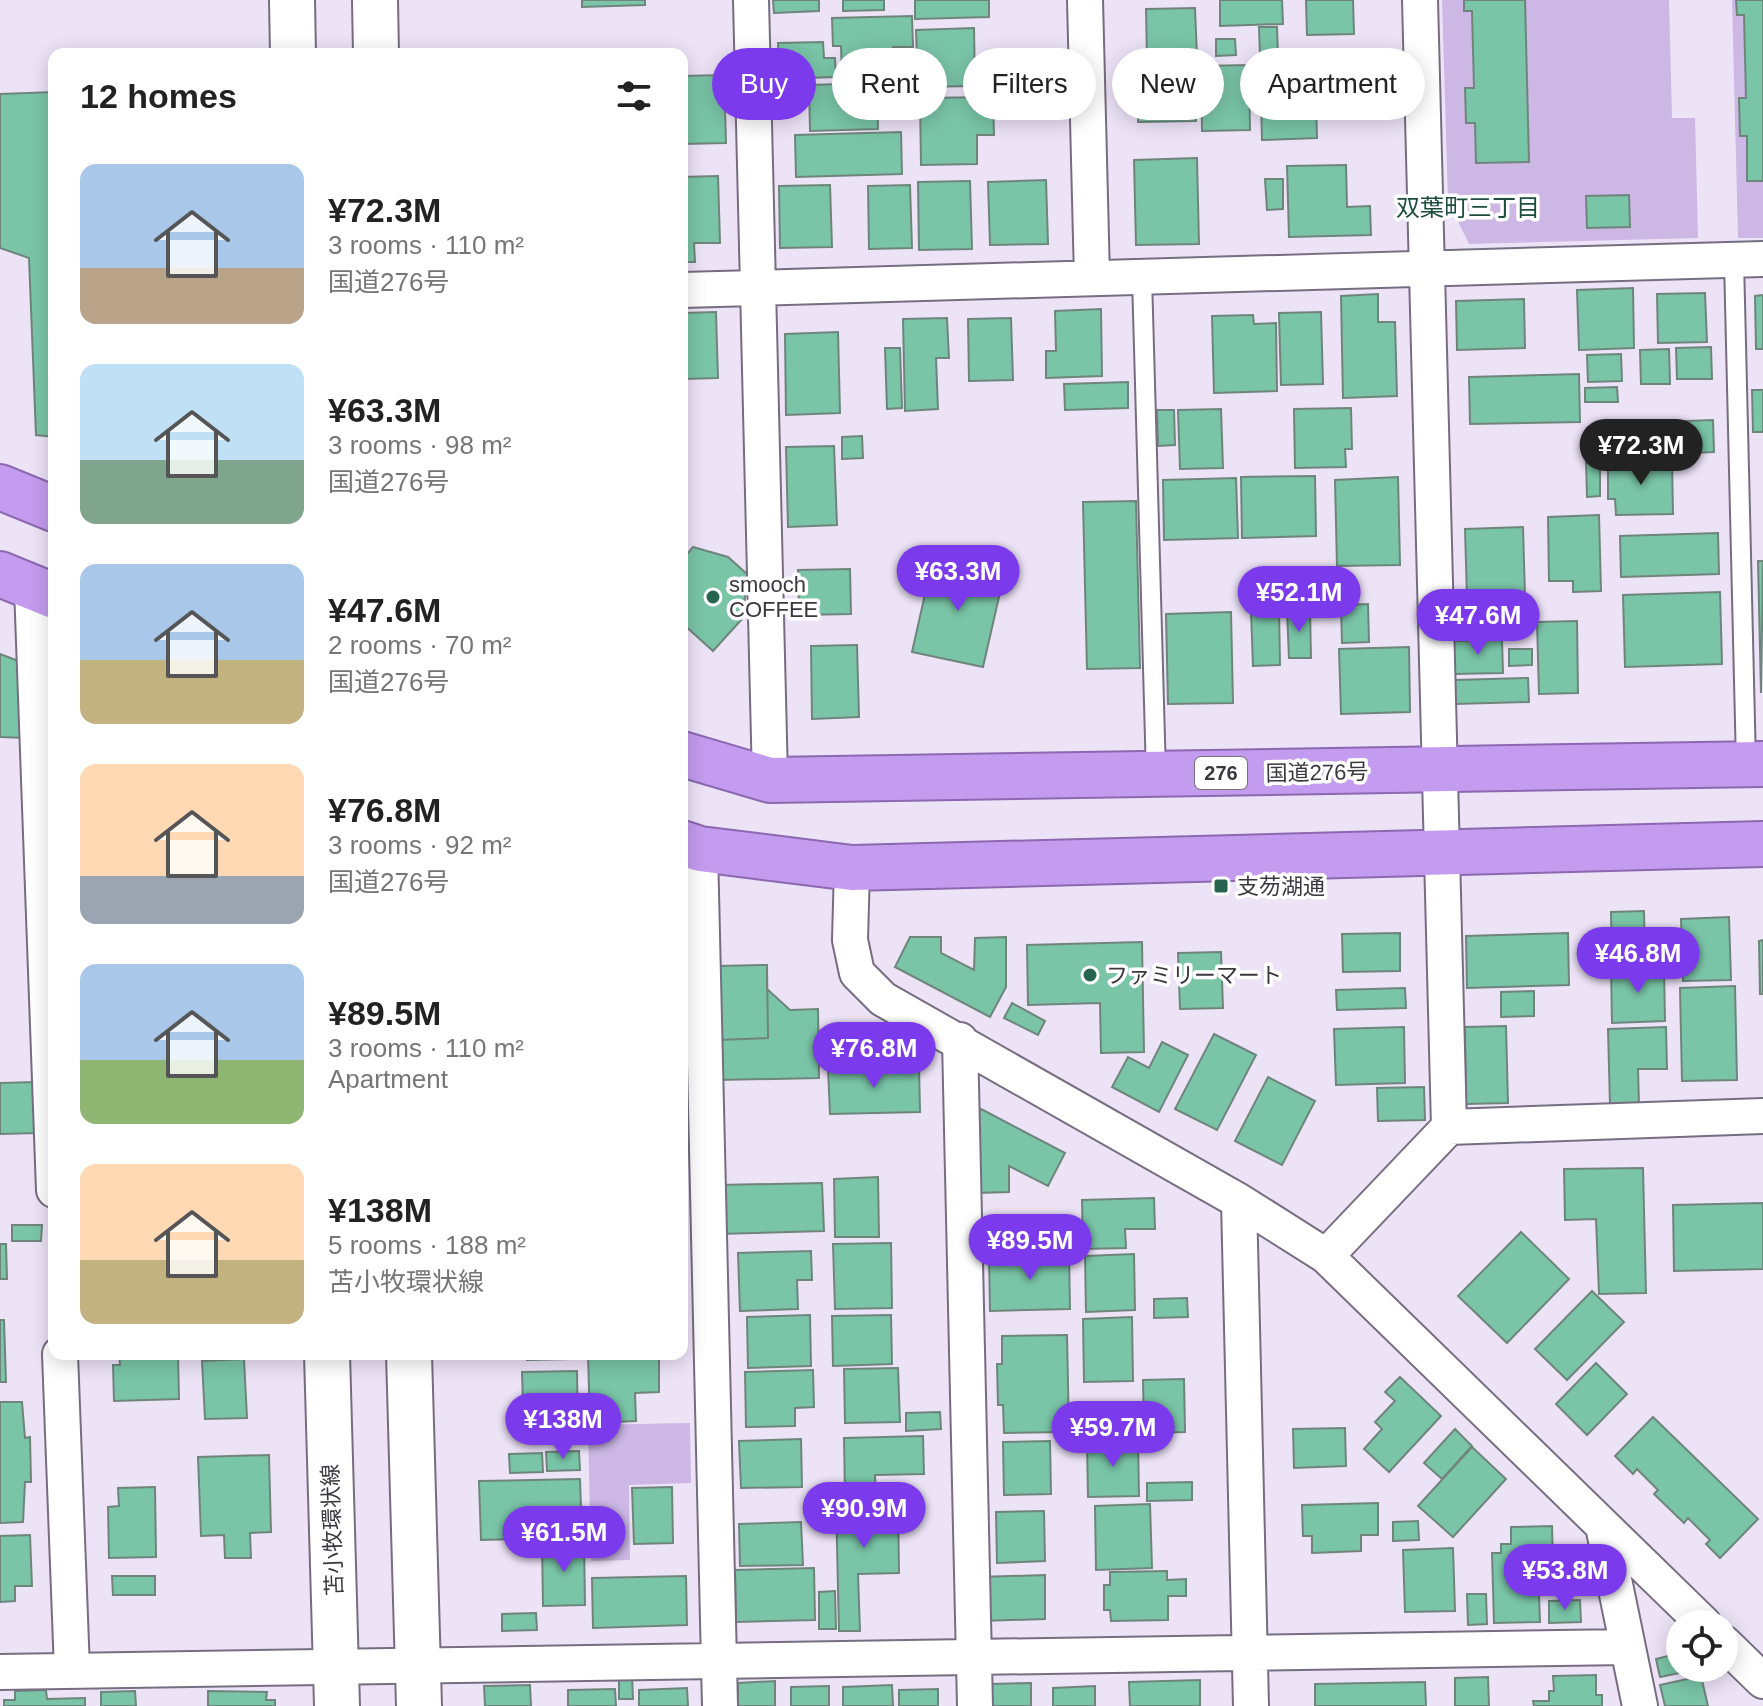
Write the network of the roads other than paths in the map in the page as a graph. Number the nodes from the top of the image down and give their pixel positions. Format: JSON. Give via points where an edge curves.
{"nodes":[{"id":1,"x":292,"y":0,"type":"edge"},
{"id":2,"x":375,"y":0,"type":"edge"},
{"id":3,"x":751,"y":0,"type":"edge"},
{"id":4,"x":1085,"y":0,"type":"edge"},
{"id":5,"x":1420,"y":0,"type":"edge"},
{"id":6,"x":293,"y":48,"type":"edge"},
{"id":7,"x":376,"y":48,"type":"edge"},
{"id":8,"x":1748,"y":260,"type":"edge"},
{"id":9,"x":1427,"y":269,"type":"junction"},
{"id":10,"x":1142,"y":277,"type":"junction"},
{"id":11,"x":1092,"y":278,"type":"junction"},
{"id":12,"x":758,"y":288,"type":"junction"},
{"id":13,"x":688,"y":290,"type":"edge"},
{"id":14,"x":0,"y":487,"type":"edge"},
{"id":15,"x":48,"y":507,"type":"edge"},
{"id":16,"x":29,"y":586,"type":"edge"},
{"id":17,"x":688,"y":756,"type":"edge"},
{"id":18,"x":1754,"y":764,"type":"edge"},
{"id":19,"x":1440,"y":770,"type":"junction"},
{"id":20,"x":1156,"y":774,"type":"junction"},
{"id":21,"x":770,"y":780,"type":"junction"},
{"id":22,"x":1763,"y":844,"type":"edge"},
{"id":23,"x":691,"y":846,"type":"edge"},
{"id":24,"x":1442,"y":852,"type":"junction"},
{"id":25,"x":852,"y":868,"type":"junction"},
{"id":26,"x":960,"y":1040,"type":"junction"},
{"id":27,"x":48,"y":1045,"type":"edge"},
{"id":28,"x":1763,"y":1116,"type":"edge"},
{"id":29,"x":1449,"y":1127,"type":"junction"},
{"id":30,"x":1239,"y":1201,"type":"junction"},
{"id":31,"x":1326,"y":1256,"type":"junction"},
{"id":32,"x":60,"y":1360,"type":"edge"},
{"id":33,"x":327,"y":1360,"type":"edge"},
{"id":34,"x":409,"y":1360,"type":"edge"},
{"id":35,"x":1603,"y":1526,"type":"junction"},
{"id":36,"x":1690,"y":1610,"type":"edge"},
{"id":37,"x":1628,"y":1647,"type":"junction"},
{"id":38,"x":1250,"y":1652,"type":"junction"},
{"id":39,"x":974,"y":1656,"type":"junction"},
{"id":40,"x":1738,"y":1657,"type":"edge"},
{"id":41,"x":719,"y":1661,"type":"junction"},
{"id":42,"x":72,"y":1670,"type":"junction"},
{"id":43,"x":0,"y":1672,"type":"edge"},
{"id":44,"x":1763,"y":1681,"type":"edge"},
{"id":45,"x":337,"y":1686,"type":"edge"},
{"id":46,"x":418,"y":1686,"type":"edge"},
{"id":47,"x":720,"y":1706,"type":"edge"},
{"id":48,"x":975,"y":1706,"type":"edge"},
{"id":49,"x":1251,"y":1706,"type":"edge"},
{"id":50,"x":1640,"y":1706,"type":"edge"}],
"edges":[{"from":1,"to":6,"type":"main road"},
{"from":2,"to":7,"type":"main road"},
{"from":3,"to":12,"type":"street"},
{"from":4,"to":11,"type":"street"},
{"from":5,"to":9,"type":"street"},
{"from":8,"to":9,"type":"street"},
{"from":8,"to":18,"type":"lane"},
{"from":9,"to":10,"type":"street"},
{"from":9,"to":19,"type":"street"},
{"from":10,"to":11,"type":"street"},
{"from":10,"to":20,"type":"lane"},
{"from":11,"to":12,"type":"street"},
{"from":12,"to":13,"type":"street"},
{"from":12,"to":21,"type":"street"},
{"from":14,"to":15,"type":"highway"},
{"from":16,"to":27,"type":"street"},
{"from":17,"to":21,"type":"highway","name":"国道276号","number":"276"},
{"from":18,"to":19,"type":"highway","name":"国道276号","number":"276"},
{"from":19,"to":20,"type":"highway","name":"国道276号","number":"276"},
{"from":19,"to":24,"type":"street"},
{"from":20,"to":21,"type":"highway","name":"国道276号","number":"276"},
{"from":22,"to":24,"type":"highway"},
{"from":23,"to":25,"type":"highway"},
{"from":23,"to":41,"type":"street"},
{"from":24,"to":25,"type":"highway"},
{"from":24,"to":29,"type":"street"},
{"from":25,"to":26,"type":"street","via":[[850,940],[857,973],[883,999]]},
{"from":26,"to":30,"type":"street"},
{"from":26,"to":39,"type":"street"},
{"from":28,"to":29,"type":"street"},
{"from":29,"to":31,"type":"street"},
{"from":30,"to":31,"type":"street"},
{"from":30,"to":38,"type":"street"},
{"from":31,"to":35,"type":"street"},
{"from":32,"to":42,"type":"street"},
{"from":33,"to":45,"type":"main road","name":"苫小牧環状線"},
{"from":34,"to":46,"type":"main road"},
{"from":35,"to":36,"type":"street"},
{"from":35,"to":37,"type":"street"},
{"from":37,"to":38,"type":"street"},
{"from":37,"to":50,"type":"street"},
{"from":38,"to":39,"type":"street"},
{"from":38,"to":49,"type":"street"},
{"from":39,"to":41,"type":"street"},
{"from":39,"to":48,"type":"street"},
{"from":40,"to":44,"type":"street"},
{"from":41,"to":46,"type":"street"},
{"from":41,"to":47,"type":"street"},
{"from":42,"to":43,"type":"street"},
{"from":42,"to":45,"type":"street"},
{"from":45,"to":46,"type":"street"}]}
